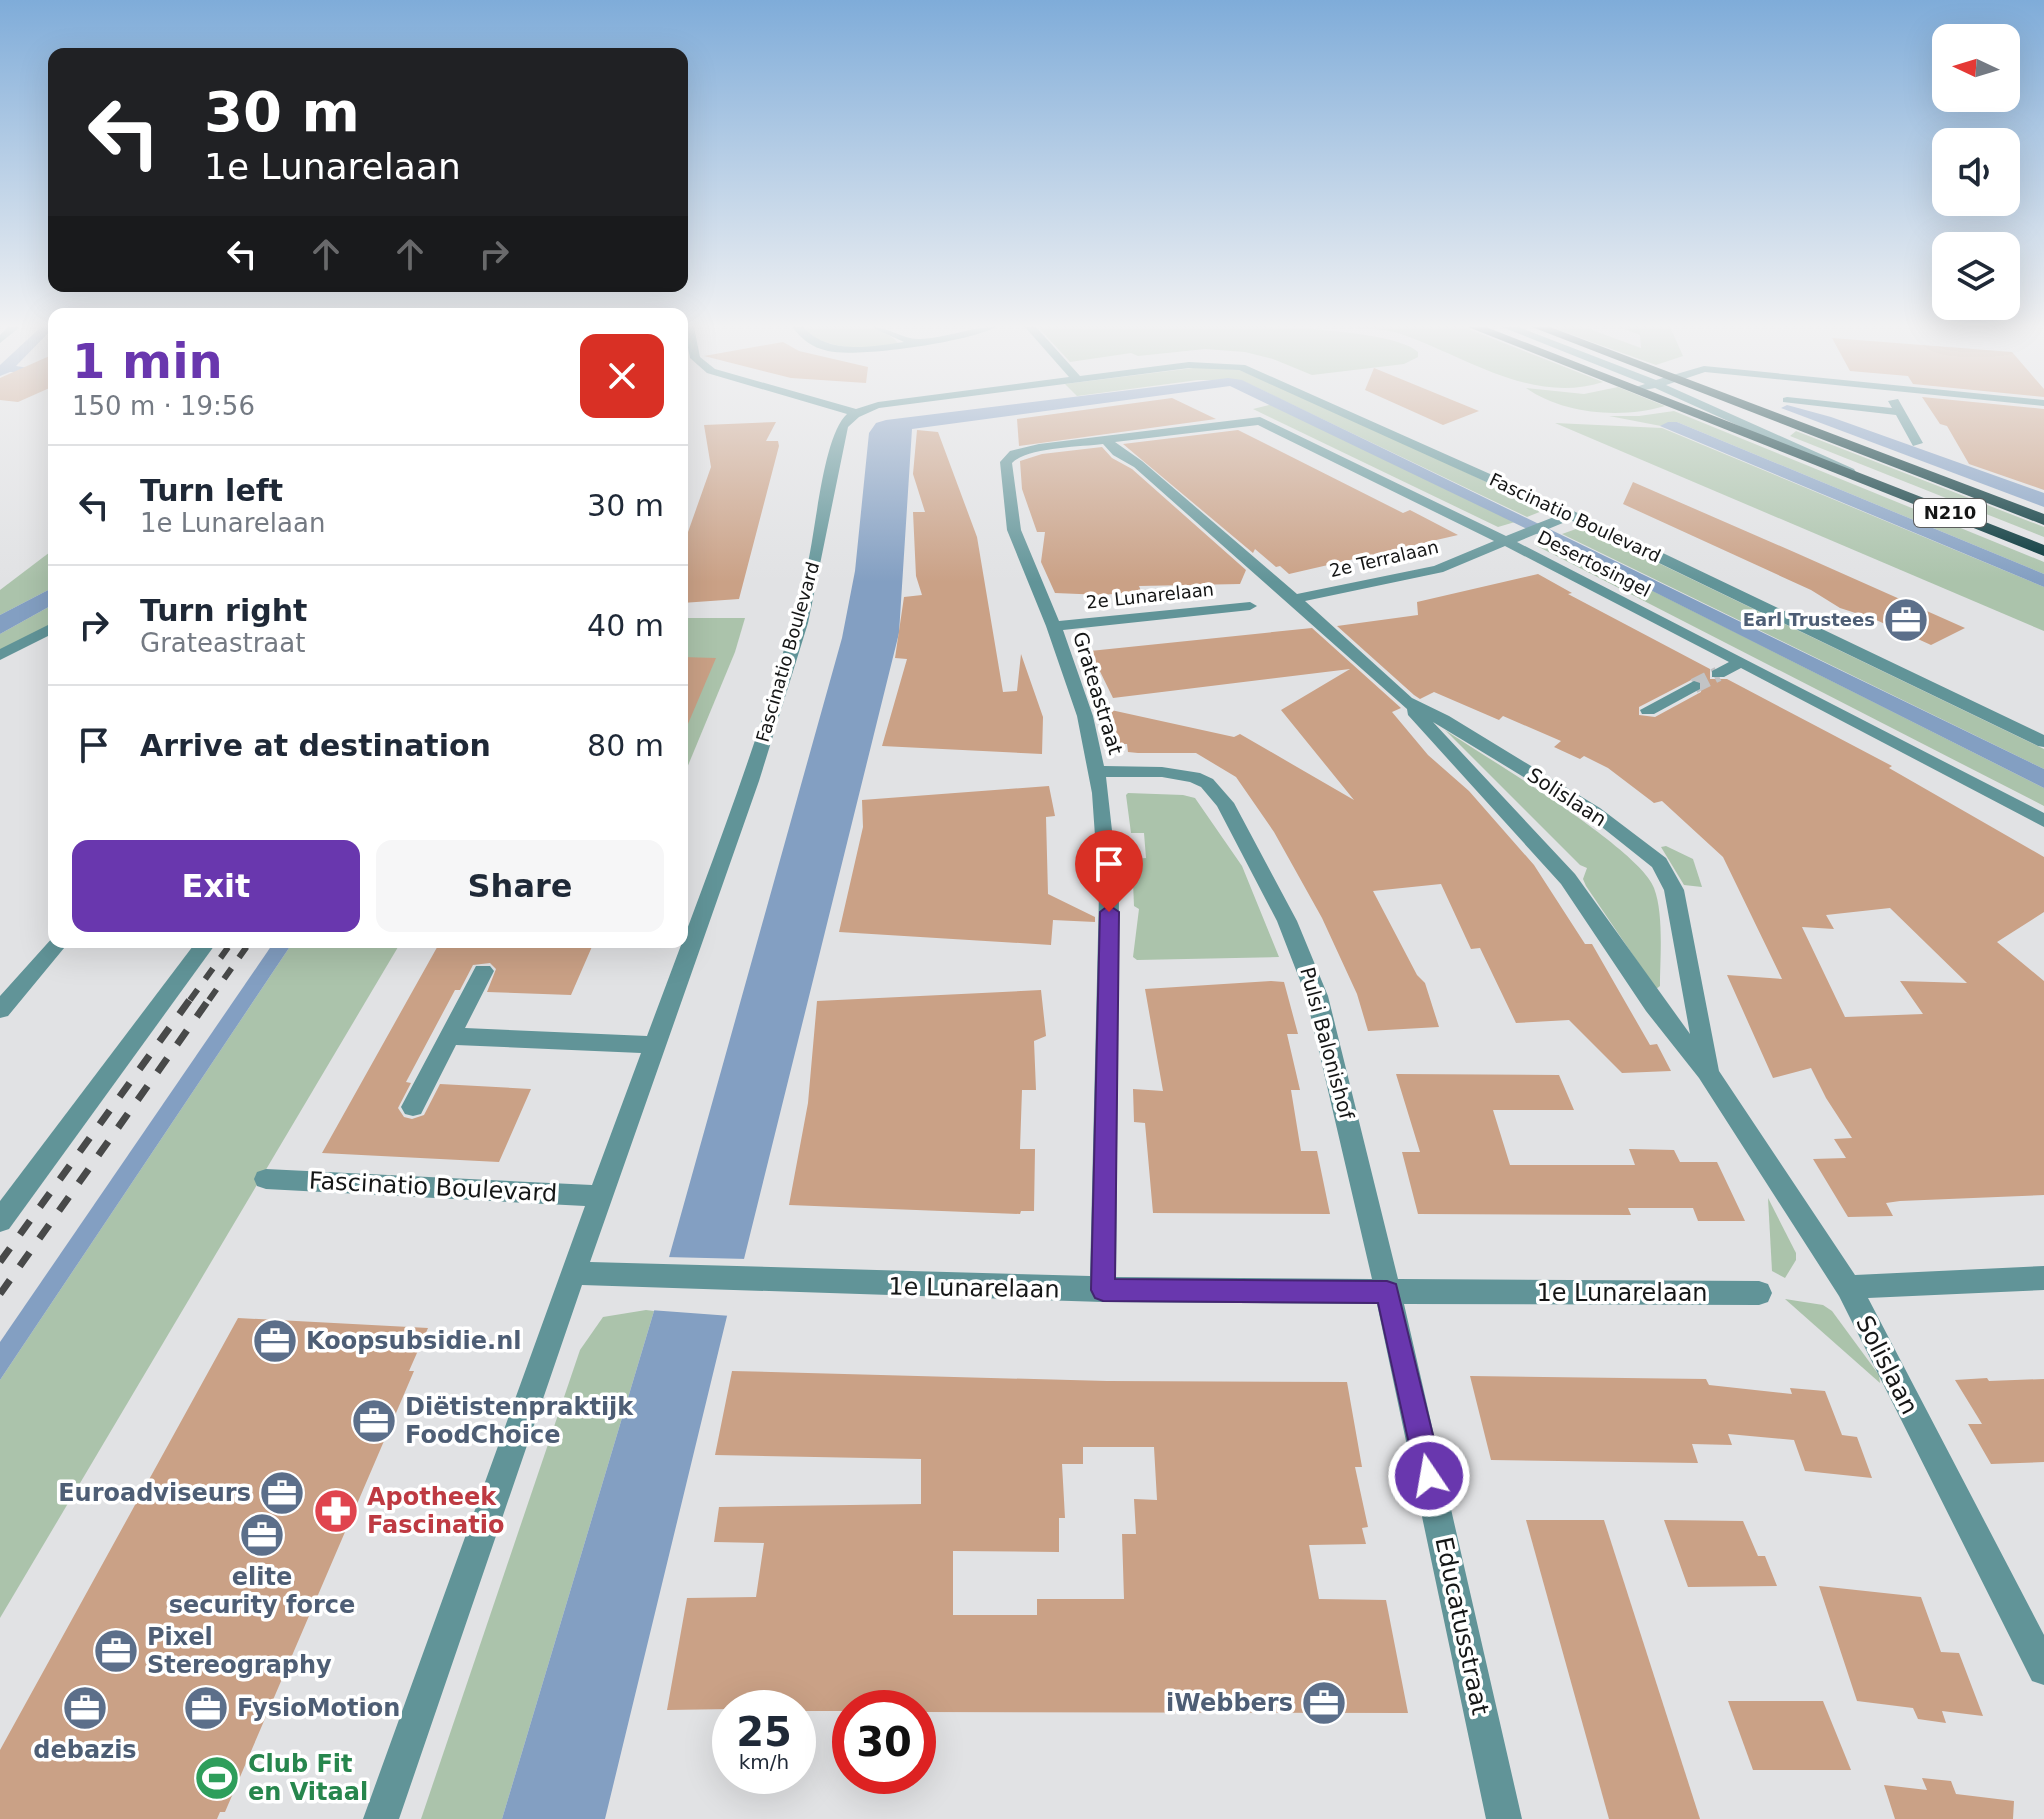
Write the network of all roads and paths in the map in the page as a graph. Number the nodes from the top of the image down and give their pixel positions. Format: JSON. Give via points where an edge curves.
{"nodes":[{"id":1,"x":852,"y":412,"type":"edge"},
{"id":2,"x":859,"y":412,"type":"edge"},
{"id":3,"x":1336,"y":412,"type":"edge"},
{"id":4,"x":1693,"y":412,"type":"edge"},
{"id":5,"x":1730,"y":412,"type":"edge"},
{"id":6,"x":1763,"y":412,"type":"edge"},
{"id":7,"x":1900,"y":412,"type":"edge"},
{"id":8,"x":856,"y":413,"type":"junction"},
{"id":9,"x":1106,"y":440,"type":"junction"},
{"id":10,"x":1917,"y":443,"type":"dead end"},
{"id":11,"x":1857,"y":476,"type":"junction"},
{"id":12,"x":1562,"y":518,"type":"junction"},
{"id":13,"x":2044,"y":520,"type":"edge"},
{"id":14,"x":1512,"y":540,"type":"junction"},
{"id":15,"x":2044,"y":551,"type":"edge"},
{"id":16,"x":1294,"y":599,"type":"junction"},
{"id":17,"x":1250,"y":606,"type":"dead end"},
{"id":18,"x":1054,"y":626,"type":"junction"},
{"id":19,"x":48,"y":630,"type":"edge"},
{"id":20,"x":0,"y":655,"type":"edge"},
{"id":21,"x":1741,"y":662,"type":"junction"},
{"id":22,"x":1718,"y":674,"type":"tunnel mouth"},
{"id":23,"x":1694,"y":686,"type":"tunnel mouth"},
{"id":24,"x":1406,"y":702,"type":"junction"},
{"id":25,"x":1648,"y":710,"type":"dead end"},
{"id":26,"x":2044,"y":742,"type":"edge"},
{"id":27,"x":1098,"y":771,"type":"junction"},
{"id":28,"x":2044,"y":821,"type":"edge"},
{"id":29,"x":691,"y":918,"type":"edge"},
{"id":30,"x":54,"y":948,"type":"edge"},
{"id":31,"x":203,"y":948,"type":"edge"},
{"id":32,"x":682,"y":948,"type":"edge"},
{"id":33,"x":483,"y":971,"type":"dead end"},
{"id":34,"x":0,"y":1010,"type":"edge"},
{"id":35,"x":450,"y":1036,"type":"junction"},
{"id":36,"x":655,"y":1045,"type":"junction"},
{"id":37,"x":1708,"y":1073,"type":"junction"},
{"id":38,"x":413,"y":1107,"type":"dead end"},
{"id":39,"x":266,"y":1179,"type":"dead end"},
{"id":40,"x":601,"y":1196,"type":"junction"},
{"id":41,"x":0,"y":1221,"type":"edge"},
{"id":42,"x":573,"y":1273,"type":"junction"},
{"id":43,"x":2044,"y":1278,"type":"edge"},
{"id":44,"x":1848,"y":1287,"type":"junction"},
{"id":45,"x":1103,"y":1290,"type":"junction"},
{"id":46,"x":1387,"y":1292,"type":"junction"},
{"id":47,"x":1759,"y":1293,"type":"dead end"},
{"id":48,"x":2044,"y":1669,"type":"edge"},
{"id":49,"x":381,"y":1819,"type":"edge"},
{"id":50,"x":1504,"y":1819,"type":"edge"}],
"edges":[{"from":1,"to":8,"type":"street"},
{"from":2,"to":8,"type":"street","name":"Fascinatio Boulevard"},
{"from":3,"to":12,"type":"street","name":"Fascinatio Boulevard"},
{"from":4,"to":11,"type":"highway","number":"N210"},
{"from":5,"to":11,"type":"street","number":"N210"},
{"from":6,"to":13,"type":"highway","number":"N210"},
{"from":7,"to":10,"type":"street"},
{"from":8,"to":29,"type":"street","name":"Fascinatio Boulevard","via":[[839,433],[800,623],[750,781]]},
{"from":9,"to":14,"type":"street","name":"Desertosingel","via":[[1260,421]]},
{"from":9,"to":16,"type":"street","name":"Solislaan"},
{"from":9,"to":18,"type":"street","name":"Grateastraat","via":[[1027,451],[1006,462],[1014,530]]},
{"from":11,"to":15,"type":"highway","number":"N210"},
{"from":12,"to":14,"type":"street","name":"2e Terralaan"},
{"from":12,"to":26,"type":"street","name":"Fascinatio Boulevard"},
{"from":14,"to":16,"type":"street","name":"2e Terralaan","via":[[1438,569]]},
{"from":14,"to":21,"type":"street","name":"Desertosingel"},
{"from":16,"to":24,"type":"street","name":"Solislaan"},
{"from":17,"to":18,"type":"street","name":"2e Lunarelaan"},
{"from":18,"to":27,"type":"street","name":"Grateastraat"},
{"from":19,"to":20,"type":"street"},
{"from":21,"to":22,"type":"street"},
{"from":21,"to":28,"type":"street","name":"Desertosingel"},
{"from":23,"to":25,"type":"street"},
{"from":24,"to":37,"type":"street","name":"Solislaan","via":[[1568,879]]},
{"from":24,"to":37,"type":"street","name":"Solislaan","via":[[1594,812],[1659,863],[1674,890]]},
{"from":27,"to":45,"type":"street","name":"Grateastraat","via":[[1109,906]]},
{"from":27,"to":46,"type":"street","name":"Pulsi Balonishof","via":[[1194,777],[1225,803],[1287,921],[1317,996]]},
{"from":30,"to":34,"type":"street"},
{"from":31,"to":41,"type":"street"},
{"from":32,"to":36,"type":"street","name":"Fascinatio Boulevard"},
{"from":33,"to":35,"type":"street"},
{"from":35,"to":36,"type":"street"},
{"from":35,"to":38,"type":"street"},
{"from":36,"to":40,"type":"street","name":"Fascinatio Boulevard"},
{"from":37,"to":44,"type":"street","name":"Solislaan"},
{"from":39,"to":40,"type":"street","name":"Fascinatio Boulevard"},
{"from":40,"to":42,"type":"street","name":"Fascinatio Boulevard"},
{"from":42,"to":45,"type":"street","name":"1e Lunarelaan"},
{"from":42,"to":49,"type":"street","name":"Fascinatio Boulevard"},
{"from":43,"to":44,"type":"street"},
{"from":44,"to":48,"type":"street","name":"Solislaan"},
{"from":45,"to":46,"type":"street","name":"1e Lunarelaan"},
{"from":46,"to":47,"type":"street","name":"1e Lunarelaan"},
{"from":46,"to":50,"type":"street","name":"Educatusstraat"}]}
